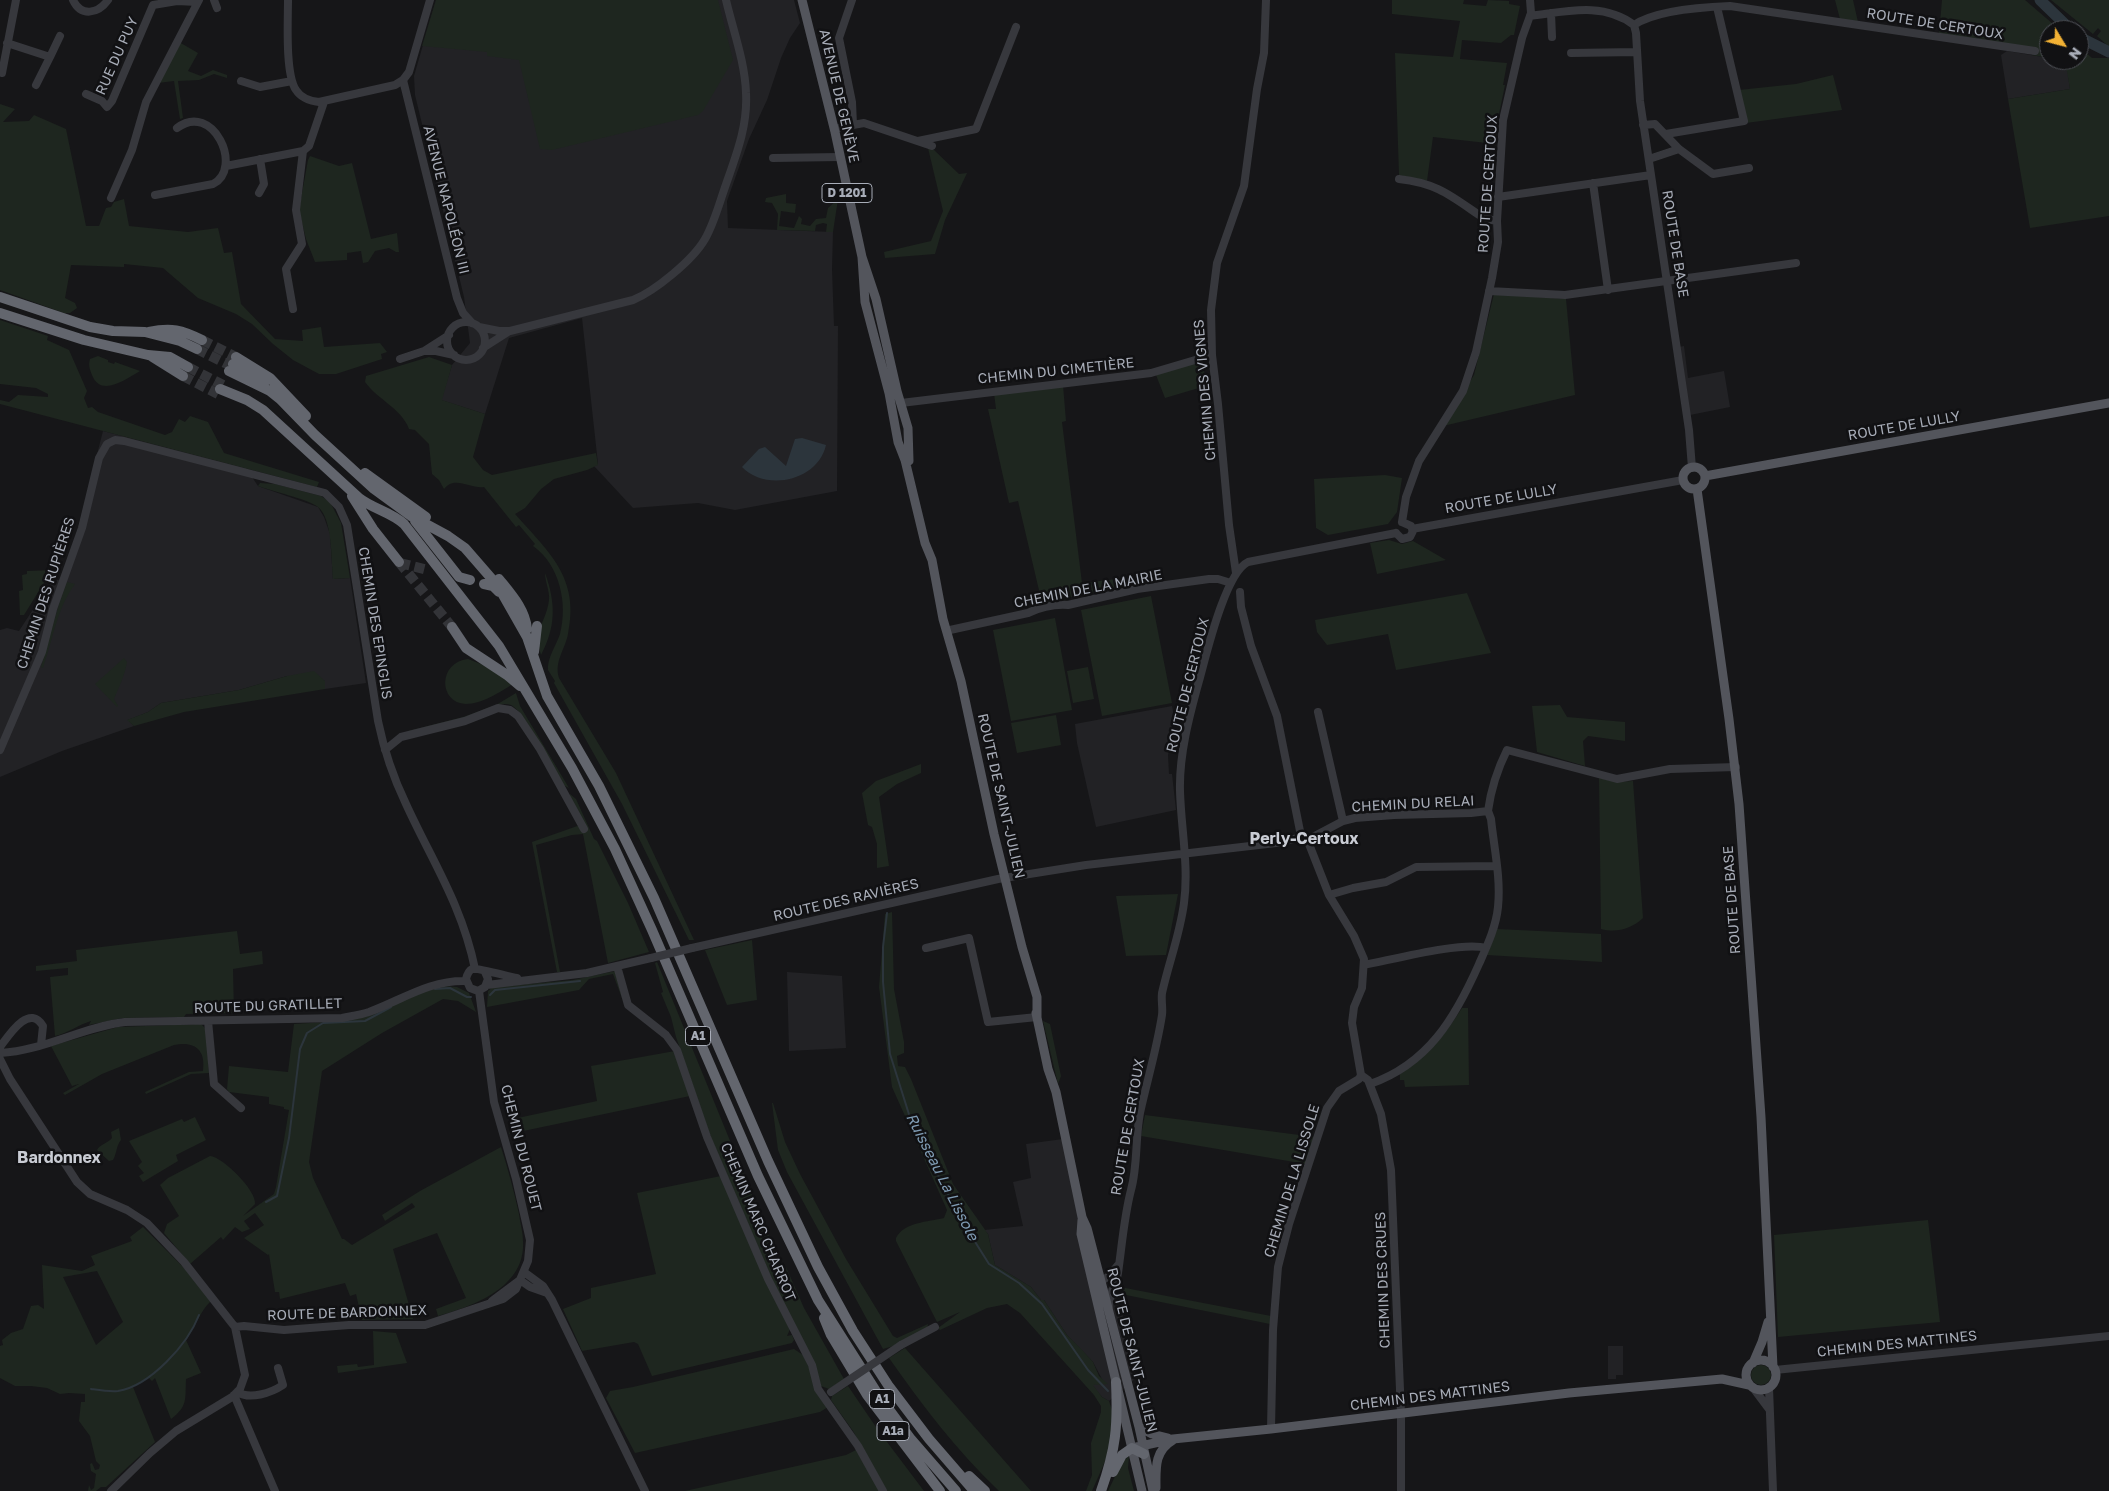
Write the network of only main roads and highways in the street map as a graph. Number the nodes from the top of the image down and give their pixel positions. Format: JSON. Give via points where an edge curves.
{"nodes":[{"id":1,"x":802,"y":0,"type":"edge"},
{"id":2,"x":869,"y":289,"type":"junction"},
{"id":3,"x":0,"y":297,"type":"edge"},
{"id":4,"x":0,"y":313,"type":"edge"},
{"id":5,"x":883,"y":325,"type":"joint"},
{"id":6,"x":872,"y":329,"type":"joint"},
{"id":7,"x":146,"y":332,"type":"junction"},
{"id":8,"x":885,"y":337,"type":"junction"},
{"id":9,"x":874,"y":340,"type":"junction"},
{"id":10,"x":148,"y":355,"type":"junction"},
{"id":11,"x":220,"y":389,"type":"tunnel mouth"},
{"id":12,"x":893,"y":392,"type":"junction"},
{"id":13,"x":2109,"y":402,"type":"edge"},
{"id":14,"x":1704,"y":476,"type":"junction"},
{"id":15,"x":1697,"y":489,"type":"junction"},
{"id":16,"x":349,"y":490,"type":"junction"},
{"id":17,"x":411,"y":516,"type":"junction"},
{"id":18,"x":400,"y":562,"type":"tunnel mouth"},
{"id":19,"x":428,"y":570,"type":"tunnel mouth"},
{"id":20,"x":443,"y":575,"type":"junction"},
{"id":21,"x":470,"y":580,"type":"dead end"},
{"id":22,"x":484,"y":584,"type":"dead end"},
{"id":23,"x":503,"y":596,"type":"junction"},
{"id":24,"x":537,"y":626,"type":"dead end"},
{"id":25,"x":452,"y":627,"type":"tunnel mouth"},
{"id":26,"x":949,"y":632,"type":"junction"},
{"id":27,"x":527,"y":637,"type":"junction"},
{"id":28,"x":534,"y":658,"type":"junction"},
{"id":29,"x":528,"y":695,"type":"junction"},
{"id":30,"x":1097,"y":1283,"type":"junction"},
{"id":31,"x":818,"y":1300,"type":"junction"},
{"id":32,"x":1770,"y":1312,"type":"junction"},
{"id":33,"x":1750,"y":1366,"type":"junction"},
{"id":34,"x":1774,"y":1369,"type":"junction"},
{"id":35,"x":1722,"y":1379,"type":"junction"},
{"id":36,"x":1116,"y":1382,"type":"junction"},
{"id":37,"x":1752,"y":1387,"type":"junction"},
{"id":38,"x":1139,"y":1427,"type":"junction"},
{"id":39,"x":1175,"y":1438,"type":"junction"},
{"id":40,"x":929,"y":1439,"type":"junction"},
{"id":41,"x":1137,"y":1446,"type":"junction"},
{"id":42,"x":1112,"y":1466,"type":"junction"},
{"id":43,"x":1103,"y":1488,"type":"edge"},
{"id":44,"x":940,"y":1491,"type":"edge"},
{"id":45,"x":956,"y":1491,"type":"edge"},
{"id":46,"x":974,"y":1491,"type":"edge"},
{"id":47,"x":985,"y":1491,"type":"edge"},
{"id":48,"x":1142,"y":1491,"type":"edge"},
{"id":49,"x":1154,"y":1491,"type":"edge"}],
"edges":[{"from":1,"to":2,"type":"main road","name":"AVENUE DE GENÈVE","number":"D 1201"},
{"from":2,"to":5,"type":"main road","name":"AVENUE DE GENÈVE","number":"D 1201"},
{"from":2,"to":6,"type":"main road","name":"AVENUE DE GENÈVE","number":"D 1201","via":[[865,302]]},
{"from":3,"to":7,"type":"highway","via":[[99,329]]},
{"from":4,"to":10,"type":"highway","via":[[55,332]]},
{"from":5,"to":8,"type":"main road","name":"ROUTE DE SAINT-JULIEN","number":"D 1201"},
{"from":6,"to":9,"type":"main road","name":"ROUTE DE SAINT-JULIEN","number":"D 1201"},
{"from":7,"to":7,"type":"highway","via":[[165,328],[186,333],[198,347]]},
{"from":8,"to":9,"type":"main road"},
{"from":8,"to":12,"type":"main road","name":"ROUTE DE SAINT-JULIEN","number":"D 1201"},
{"from":9,"to":12,"type":"main road","name":"ROUTE DE SAINT-JULIEN","number":"D 1201","via":[[884,378]]},
{"from":10,"to":10,"type":"highway","via":[[186,371],[170,357]]},
{"from":11,"to":16,"type":"highway","via":[[226,397],[247,400],[270,416]]},
{"from":12,"to":26,"type":"main road","name":"ROUTE DE SAINT-JULIEN","via":[[898,442]]},
{"from":12,"to":26,"type":"main road","name":"ROUTE DE SAINT-JULIEN","via":[[901,402],[908,428],[909,461]]},
{"from":13,"to":14,"type":"main road","name":"ROUTE DE LULLY"},
{"from":14,"to":15,"type":"main road","via":[[1703,484]]},
{"from":14,"to":15,"type":"main road","via":[[1699,469],[1692,468],[1684,473],[1683,480],[1690,488]]},
{"from":15,"to":32,"type":"main road","name":"ROUTE DE BASE","via":[[1736,766],[1761,1118]]},
{"from":16,"to":18,"type":"highway","via":[[373,529]]},
{"from":16,"to":20,"type":"highway","via":[[400,520]]},
{"from":17,"to":21,"type":"highway","via":[[459,577]]},
{"from":17,"to":23,"type":"highway","via":[[465,548]]},
{"from":17,"to":27,"type":"highway","via":[[356,474],[256,376],[233,364],[270,378],[368,475],[471,546],[515,599],[524,616]]},
{"from":19,"to":20,"type":"highway"},
{"from":20,"to":29,"type":"highway","via":[[499,646]]},
{"from":22,"to":23,"type":"highway","via":[[493,586]]},
{"from":23,"to":27,"type":"highway"},
{"from":24,"to":28,"type":"highway"},
{"from":25,"to":29,"type":"highway","via":[[466,648],[507,675]]},
{"from":26,"to":30,"type":"main road","name":"ROUTE DE SAINT-JULIEN","via":[[994,834],[1028,964],[1026,976],[1056,1092],[1082,1217],[1081,1234]]},
{"from":27,"to":28,"type":"highway"},
{"from":28,"to":40,"type":"highway","number":"A1","via":[[548,696],[599,786],[654,898],[771,1169],[818,1268],[862,1346]]},
{"from":29,"to":31,"type":"highway","number":"A1","via":[[576,775],[618,857],[774,1212]]},
{"from":30,"to":36,"type":"main road","name":"ROUTE DE SAINT-JULIEN"},
{"from":30,"to":38,"type":"main road","name":"ROUTE DE SAINT-JULIEN","via":[[1109,1311]]},
{"from":31,"to":44,"type":"highway","number":"A1a","via":[[831,1335],[867,1395]]},
{"from":31,"to":45,"type":"highway","number":"A1","via":[[884,1403]]},
{"from":32,"to":33,"type":"main road","name":"ROUTE DE BASE","via":[[1762,1342]]},
{"from":32,"to":34,"type":"main road","name":"ROUTE DE BASE"},
{"from":33,"to":34,"type":"main road","via":[[1765,1361]]},
{"from":33,"to":35,"type":"main road","name":"CHEMIN DES MATTINES"},
{"from":33,"to":37,"type":"main road","via":[[1746,1377]]},
{"from":34,"to":37,"type":"main road","via":[[1775,1380],[1769,1388]]},
{"from":35,"to":37,"type":"main road","name":"CHEMIN DES MATTINES"},
{"from":35,"to":39,"type":"main road","name":"CHEMIN DES MATTINES"},
{"from":36,"to":41,"type":"main road","name":"ROUTE DE SAINT-JULIEN"},
{"from":36,"to":42,"type":"highway","via":[[1117,1426]]},
{"from":38,"to":39,"type":"main road","via":[[1152,1434]]},
{"from":38,"to":41,"type":"main road","name":"ROUTE DE SAINT-JULIEN"},
{"from":39,"to":41,"type":"main road","name":"CHEMIN DES MATTINES"},
{"from":39,"to":49,"type":"main road","via":[[1158,1455]]},
{"from":40,"to":46,"type":"highway","number":"A1"},
{"from":40,"to":47,"type":"highway"},
{"from":41,"to":42,"type":"highway"},
{"from":41,"to":48,"type":"main road","name":"ROUTE DE SAINT-JULIEN"},
{"from":41,"to":49,"type":"main road","name":"ROUTE DE SAINT-JULIEN"},
{"from":42,"to":43,"type":"highway"}]}
